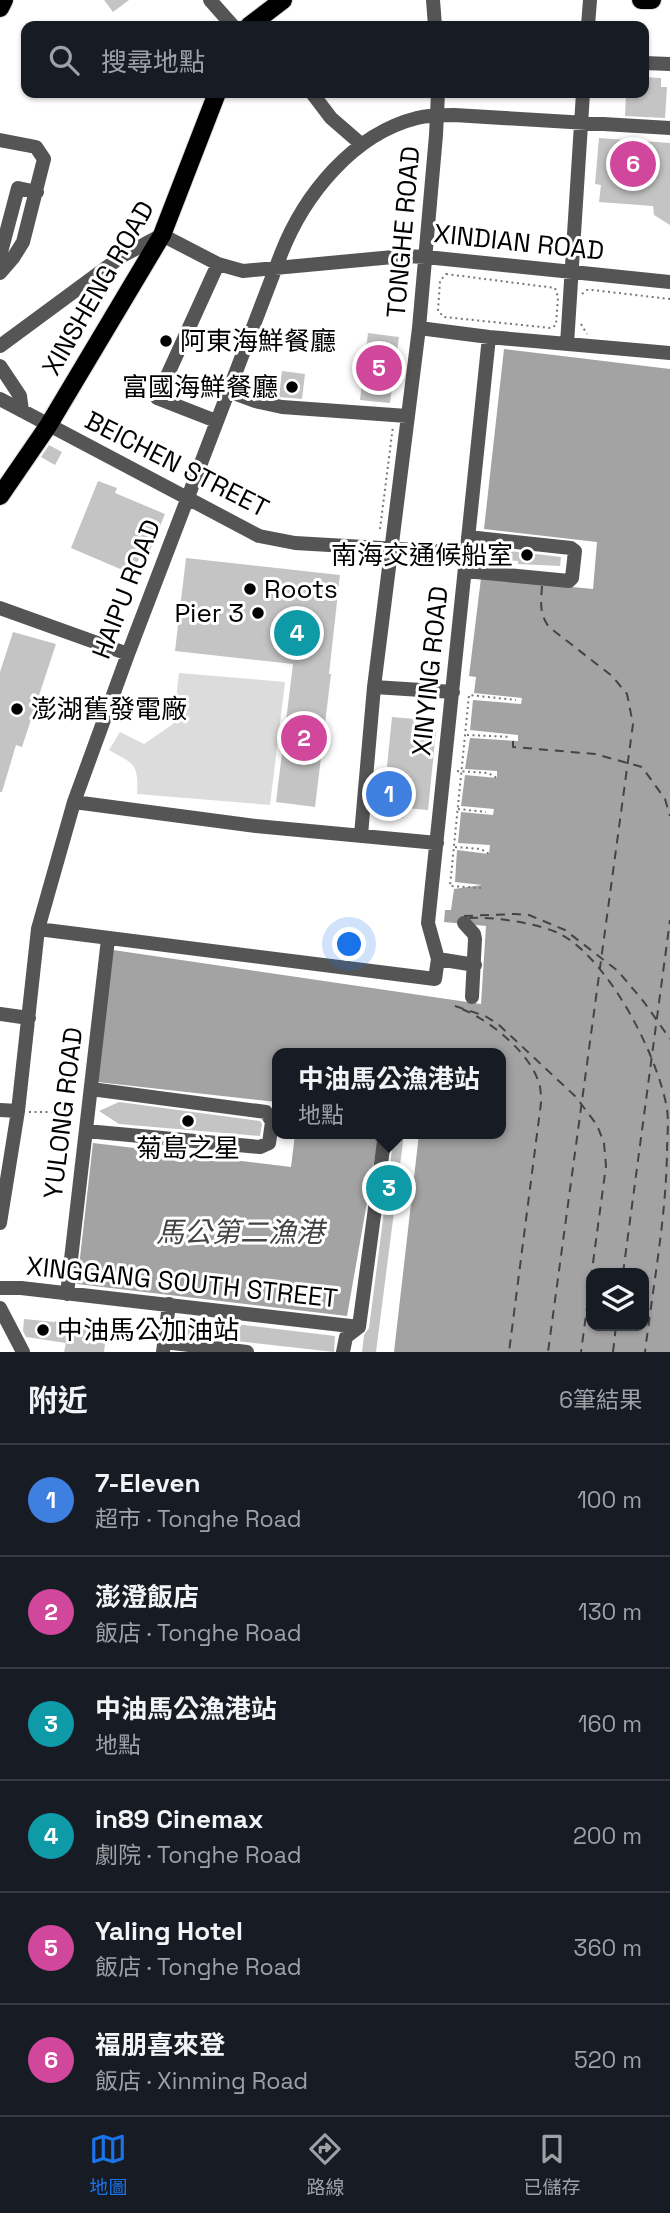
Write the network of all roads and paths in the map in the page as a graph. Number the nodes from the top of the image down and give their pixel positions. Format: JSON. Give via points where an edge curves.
{"nodes":[{"id":1,"x":4,"y":0,"type":"edge"},
{"id":2,"x":210,"y":0,"type":"edge"},
{"id":3,"x":283,"y":0,"type":"edge"},
{"id":4,"x":433,"y":0,"type":"edge"},
{"id":5,"x":590,"y":0,"type":"edge"},
{"id":6,"x":641,"y":0,"type":"edge"},
{"id":7,"x":652,"y":0,"type":"edge"},
{"id":8,"x":0,"y":8,"type":"edge"},
{"id":9,"x":229,"y":21,"type":"edge"},
{"id":10,"x":258,"y":21,"type":"edge"},
{"id":11,"x":435,"y":21,"type":"edge"},
{"id":12,"x":588,"y":21,"type":"edge"},
{"id":13,"x":649,"y":62,"type":"edge"},
{"id":14,"x":670,"y":64,"type":"edge"},
{"id":15,"x":215,"y":98,"type":"edge"},
{"id":16,"x":316,"y":98,"type":"edge"},
{"id":17,"x":438,"y":98,"type":"edge"},
{"id":18,"x":583,"y":98,"type":"edge"},
{"id":19,"x":437,"y":115,"type":"junction"},
{"id":20,"x":582,"y":122,"type":"junction"},
{"id":21,"x":670,"y":128,"type":"edge"},
{"id":22,"x":0,"y":140,"type":"edge"},
{"id":23,"x":361,"y":144,"type":"junction"},
{"id":24,"x":37,"y":192,"type":"junction"},
{"id":25,"x":4,"y":224,"type":"edge"},
{"id":26,"x":162,"y":235,"type":"junction"},
{"id":27,"x":0,"y":256,"type":"edge"},
{"id":28,"x":426,"y":257,"type":"junction"},
{"id":29,"x":218,"y":264,"type":"junction"},
{"id":30,"x":275,"y":269,"type":"junction"},
{"id":31,"x":570,"y":271,"type":"junction"},
{"id":32,"x":0,"y":273,"type":"edge"},
{"id":33,"x":670,"y":282,"type":"edge"},
{"id":34,"x":580,"y":298,"type":"dead end"},
{"id":35,"x":670,"y":299,"type":"edge"},
{"id":36,"x":580,"y":323,"type":"dead end"},
{"id":37,"x":419,"y":328,"type":"junction"},
{"id":38,"x":551,"y":328,"type":"joint"},
{"id":39,"x":587,"y":334,"type":"dead end"},
{"id":40,"x":489,"y":337,"type":"junction"},
{"id":41,"x":568,"y":344,"type":"junction"},
{"id":42,"x":0,"y":346,"type":"edge"},
{"id":43,"x":670,"y":353,"type":"edge"},
{"id":44,"x":0,"y":366,"type":"edge"},
{"id":45,"x":228,"y":391,"type":"junction"},
{"id":46,"x":0,"y":399,"type":"edge"},
{"id":47,"x":22,"y":411,"type":"junction"},
{"id":48,"x":407,"y":416,"type":"junction"},
{"id":49,"x":216,"y":421,"type":"junction"},
{"id":50,"x":393,"y":425,"type":"dead end"},
{"id":51,"x":48,"y":426,"type":"junction"},
{"id":52,"x":0,"y":496,"type":"edge"},
{"id":53,"x":187,"y":498,"type":"junction"},
{"id":54,"x":382,"y":534,"type":"dead end"},
{"id":55,"x":468,"y":537,"type":"junction"},
{"id":56,"x":392,"y":550,"type":"junction"},
{"id":57,"x":467,"y":553,"type":"junction"},
{"id":58,"x":465,"y":571,"type":"junction"},
{"id":59,"x":0,"y":608,"type":"edge"},
{"id":60,"x":128,"y":654,"type":"junction"},
{"id":61,"x":374,"y":687,"type":"junction"},
{"id":62,"x":453,"y":692,"type":"junction"},
{"id":63,"x":516,"y":700,"type":"dead end"},
{"id":64,"x":466,"y":734,"type":"junction"},
{"id":65,"x":511,"y":737,"type":"dead end"},
{"id":66,"x":461,"y":772,"type":"junction"},
{"id":67,"x":497,"y":778,"type":"dead end"},
{"id":68,"x":74,"y":802,"type":"junction"},
{"id":69,"x":457,"y":808,"type":"junction"},
{"id":70,"x":486,"y":812,"type":"dead end"},
{"id":71,"x":361,"y":835,"type":"junction"},
{"id":72,"x":437,"y":843,"type":"junction"},
{"id":73,"x":454,"y":847,"type":"junction"},
{"id":74,"x":489,"y":854,"type":"dead end"},
{"id":75,"x":481,"y":888,"type":"dead end"},
{"id":76,"x":464,"y":923,"type":"dead end"},
{"id":77,"x":37,"y":929,"type":"junction"},
{"id":78,"x":108,"y":939,"type":"junction"},
{"id":79,"x":438,"y":959,"type":"junction"},
{"id":80,"x":475,"y":965,"type":"junction"},
{"id":81,"x":472,"y":997,"type":"dead end"},
{"id":82,"x":0,"y":1014,"type":"edge"},
{"id":83,"x":29,"y":1018,"type":"junction"},
{"id":84,"x":90,"y":1089,"type":"junction"},
{"id":85,"x":0,"y":1110,"type":"edge"},
{"id":86,"x":18,"y":1111,"type":"junction"},
{"id":87,"x":88,"y":1113,"type":"junction"},
{"id":88,"x":86,"y":1130,"type":"junction"},
{"id":89,"x":384,"y":1139,"type":"edge"},
{"id":90,"x":4,"y":1170,"type":"edge"},
{"id":91,"x":0,"y":1223,"type":"edge"},
{"id":92,"x":0,"y":1288,"type":"edge"},
{"id":93,"x":67,"y":1294,"type":"junction"},
{"id":94,"x":169,"y":1304,"type":"junction"},
{"id":95,"x":0,"y":1307,"type":"edge"},
{"id":96,"x":359,"y":1327,"type":"junction"},
{"id":97,"x":164,"y":1347,"type":"edge"},
{"id":98,"x":23,"y":1352,"type":"edge"},
{"id":99,"x":247,"y":1352,"type":"edge"},
{"id":100,"x":343,"y":1352,"type":"edge"}],
"edges":[{"from":1,"to":8,"type":"main road"},
{"from":2,"to":9,"type":"street"},
{"from":3,"to":10,"type":"main road"},
{"from":4,"to":11,"type":"street"},
{"from":5,"to":12,"type":"street"},
{"from":6,"to":7,"type":"main road"},
{"from":13,"to":14,"type":"street"},
{"from":15,"to":26,"type":"main road","name":"XINSHENG ROAD"},
{"from":16,"to":23,"type":"street"},
{"from":17,"to":19,"type":"street","name":"TONGHE ROAD"},
{"from":18,"to":20,"type":"street"},
{"from":19,"to":20,"type":"street","name":"HAIPU ROAD"},
{"from":19,"to":23,"type":"street","name":"HAIPU ROAD","via":[[410,120]]},
{"from":19,"to":28,"type":"street","name":"TONGHE ROAD"},
{"from":20,"to":21,"type":"street","name":"HAIPU ROAD"},
{"from":20,"to":31,"type":"street"},
{"from":22,"to":24,"type":"street","via":[[36,147],[44,159]]},
{"from":23,"to":30,"type":"street","name":"HAIPU ROAD","via":[[310,201]]},
{"from":24,"to":25,"type":"street","via":[[18,188]]},
{"from":24,"to":32,"type":"street","via":[[23,242]]},
{"from":25,"to":27,"type":"street"},
{"from":26,"to":29,"type":"street","name":"XINDIAN ROAD"},
{"from":26,"to":42,"type":"street","via":[[122,256]]},
{"from":26,"to":51,"type":"main road","name":"XINSHENG ROAD"},
{"from":28,"to":30,"type":"street","name":"XINDIAN ROAD"},
{"from":28,"to":31,"type":"street","name":"XINDIAN ROAD"},
{"from":28,"to":37,"type":"street","name":"TONGHE ROAD"},
{"from":29,"to":30,"type":"street","name":"XINDIAN ROAD","via":[[243,271]]},
{"from":29,"to":49,"type":"street","via":[[157,398]]},
{"from":30,"to":45,"type":"street","name":"HAIPU ROAD"},
{"from":31,"to":33,"type":"street","name":"XINDIAN ROAD"},
{"from":31,"to":41,"type":"street"},
{"from":34,"to":35,"type":"path","via":[[592,290]]},
{"from":36,"to":39,"type":"path"},
{"from":37,"to":40,"type":"street"},
{"from":37,"to":48,"type":"street","name":"TONGHE ROAD"},
{"from":38,"to":38,"type":"path","via":[[444,317],[438,311],[440,281],[446,274],[555,288],[556,325]]},
{"from":40,"to":41,"type":"street"},
{"from":40,"to":55,"type":"street","name":"XINYING ROAD"},
{"from":41,"to":43,"type":"street"},
{"from":44,"to":47,"type":"street","via":[[20,396]]},
{"from":45,"to":48,"type":"street","via":[[282,407]]},
{"from":45,"to":49,"type":"street","name":"HAIPU ROAD"},
{"from":46,"to":47,"type":"street","name":"BEICHEN STREET"},
{"from":47,"to":51,"type":"street","name":"BEICHEN STREET"},
{"from":48,"to":56,"type":"street","name":"TONGHE ROAD"},
{"from":49,"to":53,"type":"street","name":"HAIPU ROAD"},
{"from":50,"to":54,"type":"path"},
{"from":51,"to":52,"type":"main road","name":"XINSHENG ROAD"},
{"from":51,"to":53,"type":"street","name":"BEICHEN STREET"},
{"from":53,"to":56,"type":"street","name":"BEICHEN STREET","via":[[260,536]]},
{"from":53,"to":60,"type":"street","name":"HAIPU ROAD"},
{"from":55,"to":57,"type":"street","name":"XINYING ROAD"},
{"from":55,"to":58,"type":"street","via":[[574,550],[572,578],[543,582]]},
{"from":56,"to":57,"type":"street","name":"BEICHEN STREET"},
{"from":56,"to":61,"type":"street","name":"TONGHE ROAD"},
{"from":57,"to":58,"type":"street","name":"XINYING ROAD"},
{"from":58,"to":62,"type":"street","name":"XINYING ROAD"},
{"from":59,"to":60,"type":"street"},
{"from":60,"to":68,"type":"street","name":"HAIPU ROAD"},
{"from":61,"to":62,"type":"street"},
{"from":61,"to":71,"type":"street","name":"TONGHE ROAD"},
{"from":62,"to":72,"type":"street","name":"XINYING ROAD"},
{"from":63,"to":64,"type":"path","via":[[469,695]]},
{"from":64,"to":65,"type":"path"},
{"from":64,"to":66,"type":"path"},
{"from":66,"to":67,"type":"path"},
{"from":66,"to":69,"type":"path"},
{"from":68,"to":71,"type":"street"},
{"from":68,"to":77,"type":"street","name":"HAIPU ROAD"},
{"from":69,"to":70,"type":"path"},
{"from":69,"to":73,"type":"path"},
{"from":71,"to":72,"type":"street"},
{"from":72,"to":79,"type":"street","name":"XINYING ROAD","via":[[428,923]]},
{"from":73,"to":74,"type":"path"},
{"from":73,"to":75,"type":"path","via":[[450,886]]},
{"from":76,"to":80,"type":"street","via":[[474,934]]},
{"from":77,"to":78,"type":"street"},
{"from":77,"to":83,"type":"street","name":"HAIPU ROAD"},
{"from":78,"to":79,"type":"street","via":[[435,979]]},
{"from":78,"to":84,"type":"street","name":"YULONG ROAD"},
{"from":79,"to":80,"type":"street"},
{"from":80,"to":81,"type":"street"},
{"from":82,"to":83,"type":"street"},
{"from":83,"to":86,"type":"street","name":"HAIPU ROAD"},
{"from":84,"to":87,"type":"street","name":"YULONG ROAD"},
{"from":84,"to":88,"type":"street","via":[[265,1112],[272,1122],[270,1143],[260,1147]]},
{"from":85,"to":86,"type":"street"},
{"from":86,"to":87,"type":"path"},
{"from":86,"to":90,"type":"street","name":"HAIPU ROAD"},
{"from":87,"to":88,"type":"street","name":"YULONG ROAD"},
{"from":88,"to":93,"type":"street","name":"YULONG ROAD"},
{"from":89,"to":96,"type":"street"},
{"from":90,"to":91,"type":"street","name":"HAIPU ROAD"},
{"from":92,"to":93,"type":"street","name":"XINGGANG SOUTH STREET"},
{"from":93,"to":94,"type":"street","name":"XINGGANG SOUTH STREET"},
{"from":94,"to":96,"type":"street","name":"XINGGANG SOUTH STREET"},
{"from":94,"to":97,"type":"street"},
{"from":95,"to":98,"type":"street"},
{"from":96,"to":100,"type":"street","via":[[346,1337]]},
{"from":97,"to":99,"type":"street"}]}
